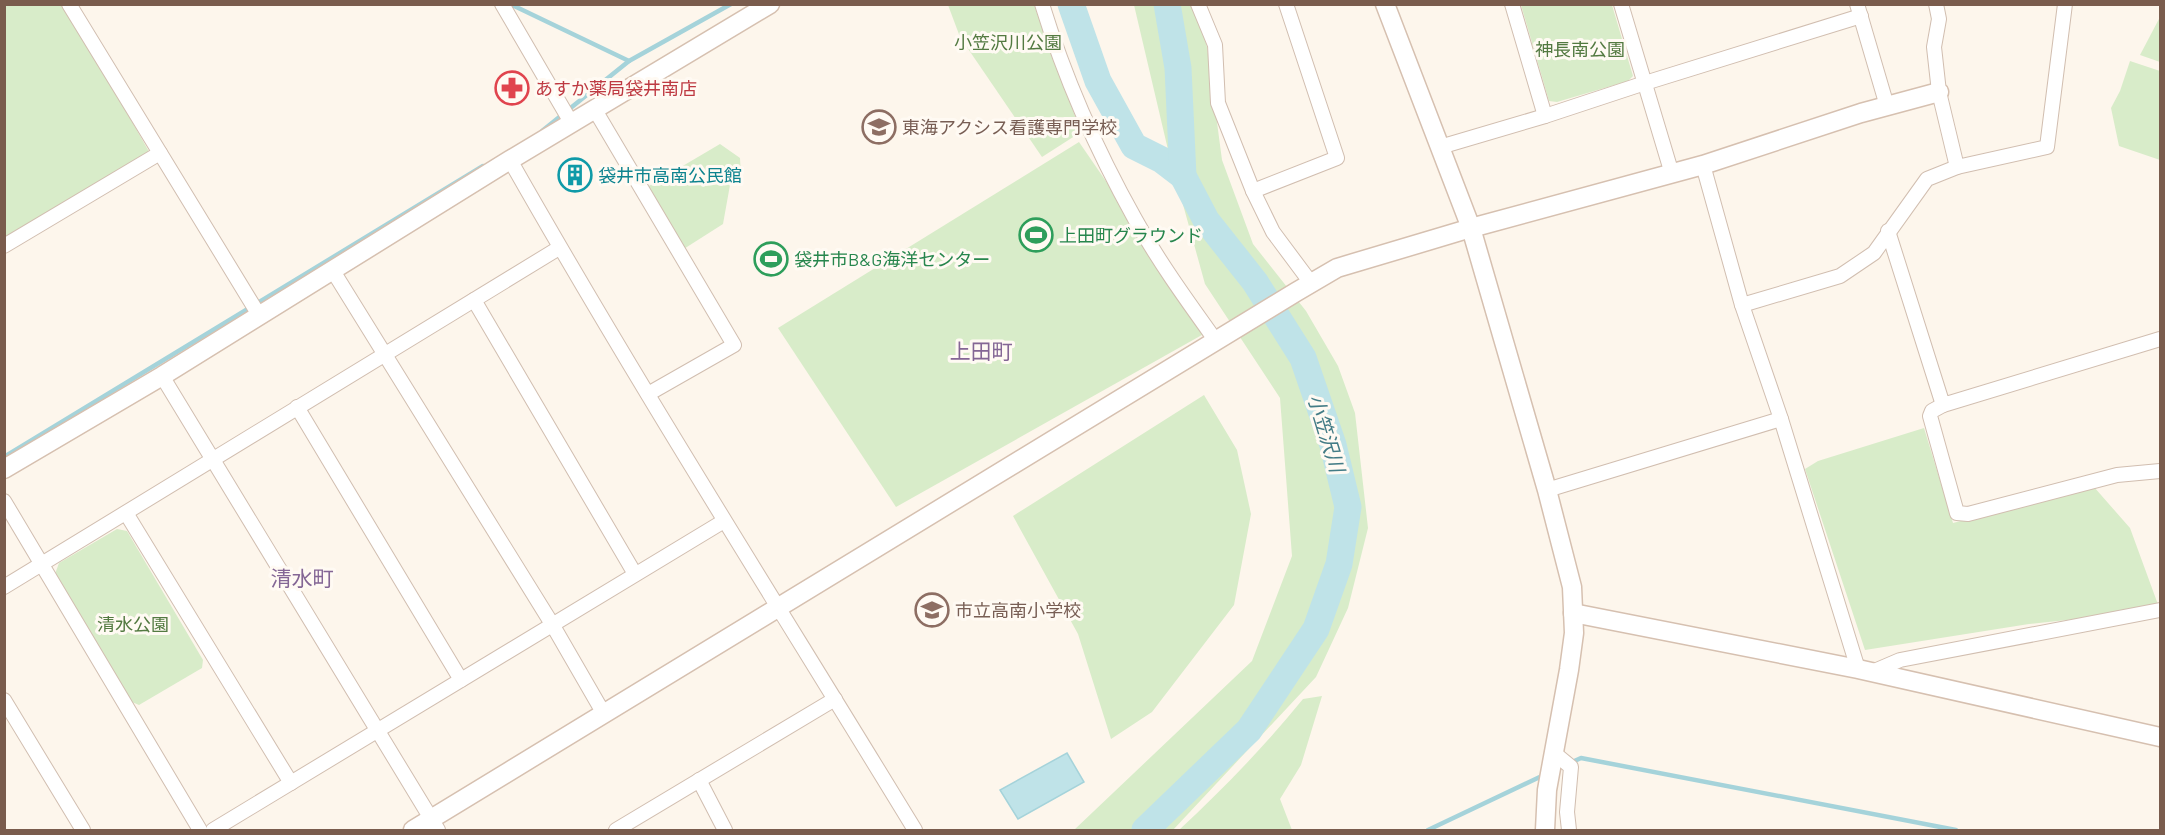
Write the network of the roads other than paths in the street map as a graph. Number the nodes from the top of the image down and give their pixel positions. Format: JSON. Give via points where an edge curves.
{"nodes":[{"id":1,"x":69,"y":4,"type":"edge"},
{"id":2,"x":502,"y":4,"type":"edge"},
{"id":3,"x":770,"y":4,"type":"edge"},
{"id":4,"x":1042,"y":4,"type":"edge"},
{"id":5,"x":1198,"y":4,"type":"edge"},
{"id":6,"x":1386,"y":4,"type":"edge"},
{"id":7,"x":1512,"y":4,"type":"edge"},
{"id":8,"x":1621,"y":4,"type":"edge"},
{"id":9,"x":1936,"y":4,"type":"edge"},
{"id":10,"x":2065,"y":4,"type":"edge"},
{"id":11,"x":1291,"y":6,"type":"edge"},
{"id":12,"x":1859,"y":10,"type":"edge"},
{"id":13,"x":1645,"y":83,"type":"junction"},
{"id":14,"x":1940,"y":92,"type":"junction"},
{"id":15,"x":1887,"y":106,"type":"junction"},
{"id":16,"x":595,"y":110,"type":"junction"},
{"id":17,"x":1545,"y":116,"type":"junction"},
{"id":18,"x":572,"y":124,"type":"junction"},
{"id":19,"x":1440,"y":147,"type":"junction"},
{"id":20,"x":160,"y":153,"type":"junction"},
{"id":21,"x":510,"y":160,"type":"junction"},
{"id":22,"x":1703,"y":165,"type":"junction"},
{"id":23,"x":1957,"y":167,"type":"junction"},
{"id":24,"x":1672,"y":174,"type":"junction"},
{"id":25,"x":1253,"y":191,"type":"junction"},
{"id":26,"x":1471,"y":228,"type":"junction"},
{"id":27,"x":1888,"y":231,"type":"junction"},
{"id":28,"x":4,"y":246,"type":"edge"},
{"id":29,"x":560,"y":248,"type":"junction"},
{"id":30,"x":333,"y":271,"type":"junction"},
{"id":31,"x":1303,"y":287,"type":"junction"},
{"id":32,"x":474,"y":300,"type":"junction"},
{"id":33,"x":1742,"y":305,"type":"junction"},
{"id":34,"x":259,"y":315,"type":"junction"},
{"id":35,"x":1220,"y":339,"type":"junction"},
{"id":36,"x":2160,"y":339,"type":"edge"},
{"id":37,"x":384,"y":354,"type":"junction"},
{"id":38,"x":162,"y":376,"type":"junction"},
{"id":39,"x":648,"y":394,"type":"junction"},
{"id":40,"x":1943,"y":405,"type":"junction"},
{"id":41,"x":297,"y":407,"type":"junction"},
{"id":42,"x":1781,"y":419,"type":"junction"},
{"id":43,"x":212,"y":458,"type":"junction"},
{"id":44,"x":4,"y":469,"type":"edge"},
{"id":45,"x":2160,"y":471,"type":"edge"},
{"id":46,"x":1547,"y":490,"type":"junction"},
{"id":47,"x":4,"y":501,"type":"edge"},
{"id":48,"x":126,"y":513,"type":"junction"},
{"id":49,"x":724,"y":521,"type":"junction"},
{"id":50,"x":41,"y":563,"type":"junction"},
{"id":51,"x":635,"y":574,"type":"junction"},
{"id":52,"x":4,"y":587,"type":"edge"},
{"id":53,"x":778,"y":608,"type":"junction"},
{"id":54,"x":2160,"y":610,"type":"edge"},
{"id":55,"x":1574,"y":614,"type":"junction"},
{"id":56,"x":552,"y":624,"type":"junction"},
{"id":57,"x":1865,"y":670,"type":"junction"},
{"id":58,"x":461,"y":680,"type":"junction"},
{"id":59,"x":835,"y":699,"type":"junction"},
{"id":60,"x":4,"y":700,"type":"edge"},
{"id":61,"x":604,"y":714,"type":"junction"},
{"id":62,"x":378,"y":730,"type":"junction"},
{"id":63,"x":2160,"y":737,"type":"edge"},
{"id":64,"x":1554,"y":753,"type":"junction"},
{"id":65,"x":699,"y":780,"type":"junction"},
{"id":66,"x":291,"y":783,"type":"junction"},
{"id":67,"x":434,"y":825,"type":"edge"},
{"id":68,"x":82,"y":831,"type":"edge"},
{"id":69,"x":200,"y":831,"type":"edge"},
{"id":70,"x":213,"y":831,"type":"edge"},
{"id":71,"x":413,"y":831,"type":"edge"},
{"id":72,"x":616,"y":831,"type":"edge"},
{"id":73,"x":725,"y":831,"type":"edge"},
{"id":74,"x":915,"y":831,"type":"edge"},
{"id":75,"x":1545,"y":831,"type":"edge"},
{"id":76,"x":1569,"y":831,"type":"edge"}],
"edges":[{"from":1,"to":20,"type":"street"},
{"from":2,"to":18,"type":"street"},
{"from":3,"to":16,"type":"street"},
{"from":4,"to":35,"type":"street","via":[[1080,107],[1135,220],[1184,296]]},
{"from":5,"to":25,"type":"street","via":[[1215,45],[1218,104]]},
{"from":6,"to":19,"type":"street"},
{"from":7,"to":17,"type":"street"},
{"from":8,"to":13,"type":"street"},
{"from":9,"to":14,"type":"street","via":[[1939,19],[1934,47]]},
{"from":10,"to":23,"type":"street","via":[[2047,147]]},
{"from":11,"to":25,"type":"street","via":[[1337,158]]},
{"from":12,"to":13,"type":"street"},
{"from":12,"to":15,"type":"street"},
{"from":13,"to":17,"type":"street"},
{"from":13,"to":24,"type":"street"},
{"from":14,"to":15,"type":"street"},
{"from":14,"to":23,"type":"street"},
{"from":15,"to":22,"type":"street"},
{"from":16,"to":18,"type":"street"},
{"from":16,"to":39,"type":"street","via":[[734,345]]},
{"from":17,"to":19,"type":"street"},
{"from":18,"to":21,"type":"street"},
{"from":19,"to":26,"type":"street"},
{"from":20,"to":28,"type":"street"},
{"from":20,"to":34,"type":"street"},
{"from":21,"to":29,"type":"street"},
{"from":21,"to":30,"type":"street"},
{"from":22,"to":24,"type":"street"},
{"from":22,"to":33,"type":"street"},
{"from":23,"to":27,"type":"street","via":[[1927,179]]},
{"from":24,"to":26,"type":"street"},
{"from":25,"to":31,"type":"street"},
{"from":26,"to":31,"type":"street","via":[[1337,268]]},
{"from":26,"to":46,"type":"street"},
{"from":27,"to":33,"type":"street","via":[[1874,253],[1840,276]]},
{"from":27,"to":40,"type":"street"},
{"from":29,"to":32,"type":"street"},
{"from":29,"to":39,"type":"street"},
{"from":30,"to":34,"type":"street"},
{"from":30,"to":37,"type":"street"},
{"from":31,"to":35,"type":"street"},
{"from":32,"to":37,"type":"street"},
{"from":32,"to":51,"type":"street"},
{"from":33,"to":42,"type":"street"},
{"from":34,"to":38,"type":"street"},
{"from":35,"to":53,"type":"street"},
{"from":36,"to":40,"type":"street"},
{"from":37,"to":41,"type":"street"},
{"from":37,"to":56,"type":"street"},
{"from":38,"to":43,"type":"street"},
{"from":38,"to":44,"type":"street"},
{"from":39,"to":49,"type":"street"},
{"from":40,"to":45,"type":"street","via":[[1930,416],[1957,513],[1968,514],[2117,475]]},
{"from":41,"to":43,"type":"street"},
{"from":41,"to":58,"type":"street"},
{"from":42,"to":46,"type":"street"},
{"from":42,"to":57,"type":"street"},
{"from":43,"to":48,"type":"street"},
{"from":43,"to":62,"type":"street"},
{"from":46,"to":55,"type":"street","via":[[1572,587]]},
{"from":47,"to":50,"type":"street"},
{"from":48,"to":50,"type":"street"},
{"from":48,"to":66,"type":"street"},
{"from":49,"to":51,"type":"street"},
{"from":49,"to":53,"type":"street"},
{"from":50,"to":52,"type":"street"},
{"from":50,"to":69,"type":"street"},
{"from":51,"to":56,"type":"street"},
{"from":53,"to":59,"type":"street"},
{"from":53,"to":61,"type":"street"},
{"from":54,"to":57,"type":"street"},
{"from":55,"to":57,"type":"street"},
{"from":55,"to":64,"type":"street","via":[[1569,670]]},
{"from":56,"to":58,"type":"street"},
{"from":56,"to":61,"type":"street"},
{"from":57,"to":63,"type":"street"},
{"from":58,"to":62,"type":"street"},
{"from":59,"to":65,"type":"street"},
{"from":59,"to":74,"type":"street"},
{"from":60,"to":68,"type":"street"},
{"from":61,"to":67,"type":"street"},
{"from":62,"to":66,"type":"street"},
{"from":62,"to":67,"type":"street"},
{"from":64,"to":75,"type":"street"},
{"from":64,"to":76,"type":"street","via":[[1571,766]]},
{"from":65,"to":72,"type":"street"},
{"from":65,"to":73,"type":"street"},
{"from":66,"to":70,"type":"street"},
{"from":67,"to":71,"type":"street"}]}
